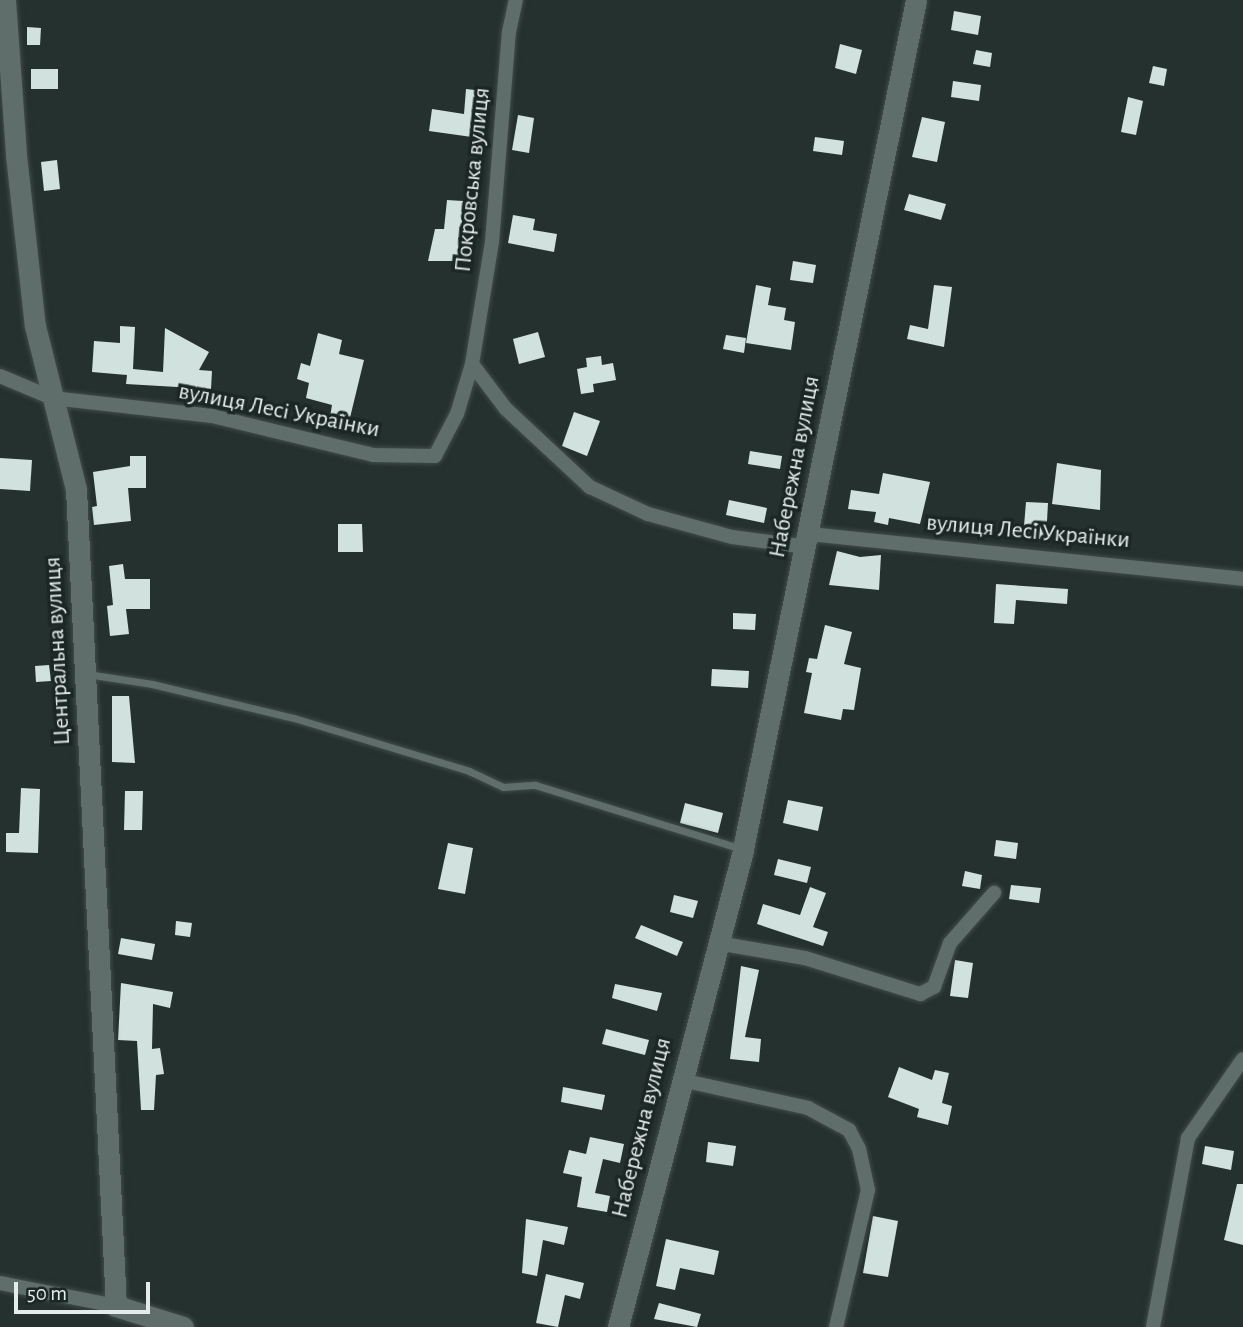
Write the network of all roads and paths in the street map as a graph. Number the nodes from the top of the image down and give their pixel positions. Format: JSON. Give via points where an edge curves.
{"nodes":[{"id":1,"x":5,"y":0,"type":"edge"},
{"id":2,"x":516,"y":0,"type":"edge"},
{"id":3,"x":916,"y":0,"type":"edge"},
{"id":4,"x":472,"y":364,"type":"junction"},
{"id":5,"x":0,"y":376,"type":"edge"},
{"id":6,"x":52,"y":398,"type":"junction"},
{"id":7,"x":808,"y":541,"type":"junction"},
{"id":8,"x":1243,"y":579,"type":"edge"},
{"id":9,"x":85,"y":673,"type":"junction"},
{"id":10,"x":743,"y":849,"type":"junction"},
{"id":11,"x":994,"y":893,"type":"dead end"},
{"id":12,"x":717,"y":943,"type":"junction"},
{"id":13,"x":1243,"y":1059,"type":"edge"},
{"id":14,"x":681,"y":1080,"type":"junction"},
{"id":15,"x":0,"y":1283,"type":"edge"},
{"id":16,"x":116,"y":1306,"type":"junction"},
{"id":17,"x":183,"y":1327,"type":"edge"},
{"id":18,"x":618,"y":1327,"type":"edge"},
{"id":19,"x":836,"y":1327,"type":"edge"},
{"id":20,"x":1153,"y":1327,"type":"edge"}],
"edges":[{"from":1,"to":6,"type":"street","name":"Центральна вулиця","via":[[34,313]]},
{"from":2,"to":4,"type":"street","name":"Покровська вулиця","via":[[509,32],[492,242]]},
{"from":3,"to":7,"type":"street","name":"Набережна вулиця"},
{"from":4,"to":6,"type":"street","name":"вулиця Лесі Українки","via":[[457,414],[435,456],[373,455],[212,416]]},
{"from":4,"to":7,"type":"street","name":"вулиця Лесі Українки","via":[[506,409],[590,487],[648,514],[732,537]]},
{"from":5,"to":6,"type":"street","name":"вулиця Лесі Українки"},
{"from":6,"to":9,"type":"street","name":"Центральна вулиця","via":[[76,489]]},
{"from":7,"to":8,"type":"street","name":"вулиця Лесі Українки"},
{"from":7,"to":10,"type":"street","name":"Набережна вулиця"},
{"from":9,"to":10,"type":"lane","via":[[293,718],[469,771],[503,787],[534,785]]},
{"from":9,"to":16,"type":"street","name":"Центральна вулиця"},
{"from":10,"to":12,"type":"street","name":"Набережна вулиця"},
{"from":11,"to":12,"type":"street","via":[[950,943],[934,987],[920,994],[805,958]]},
{"from":12,"to":14,"type":"street","name":"Набережна вулиця"},
{"from":13,"to":20,"type":"street","via":[[1188,1138]]},
{"from":14,"to":18,"type":"street","name":"Набережна вулиця"},
{"from":14,"to":19,"type":"street","via":[[808,1108],[849,1130],[859,1149],[868,1190]]},
{"from":15,"to":16,"type":"street"},
{"from":16,"to":17,"type":"street"}]}
